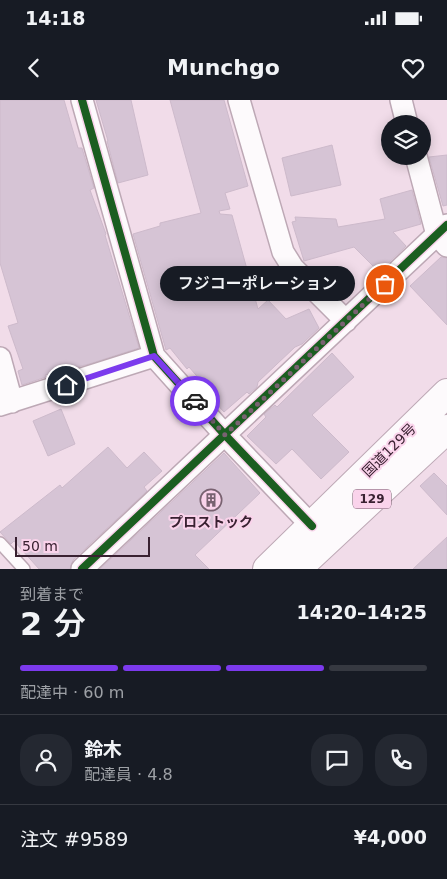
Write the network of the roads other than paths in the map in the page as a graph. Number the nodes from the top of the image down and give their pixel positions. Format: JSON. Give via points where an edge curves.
{"nodes":[{"id":1,"x":82,"y":100,"type":"edge"},
{"id":2,"x":240,"y":100,"type":"edge"},
{"id":3,"x":401,"y":100,"type":"edge"},
{"id":4,"x":405,"y":115,"type":"edge"},
{"id":5,"x":419,"y":165,"type":"edge"},
{"id":6,"x":444,"y":236,"type":"edge"},
{"id":7,"x":346,"y":321,"type":"junction"},
{"id":8,"x":154,"y":356,"type":"junction"},
{"id":9,"x":0,"y":358,"type":"edge"},
{"id":10,"x":447,"y":393,"type":"edge"},
{"id":11,"x":6,"y":404,"type":"edge"},
{"id":12,"x":447,"y":429,"type":"edge"},
{"id":13,"x":225,"y":435,"type":"junction"},
{"id":14,"x":312,"y":526,"type":"junction"},
{"id":15,"x":0,"y":543,"type":"edge"},
{"id":16,"x":24,"y":569,"type":"edge"},
{"id":17,"x":82,"y":569,"type":"edge"},
{"id":18,"x":267,"y":569,"type":"edge"},
{"id":19,"x":297,"y":569,"type":"edge"}],
"edges":[{"from":1,"to":8,"type":"street"},
{"from":2,"to":7,"type":"street","via":[[287,261]]},
{"from":3,"to":4,"type":"street"},
{"from":5,"to":6,"type":"street"},
{"from":6,"to":7,"type":"street"},
{"from":7,"to":13,"type":"street"},
{"from":8,"to":11,"type":"street"},
{"from":8,"to":13,"type":"street"},
{"from":9,"to":11,"type":"street"},
{"from":10,"to":14,"type":"highway","name":"国道129号","number":"129"},
{"from":12,"to":19,"type":"highway","name":"国道129号","number":"129"},
{"from":13,"to":14,"type":"street"},
{"from":13,"to":17,"type":"street"},
{"from":14,"to":18,"type":"highway","name":"国道129号","number":"129"},
{"from":15,"to":16,"type":"lane"}]}
